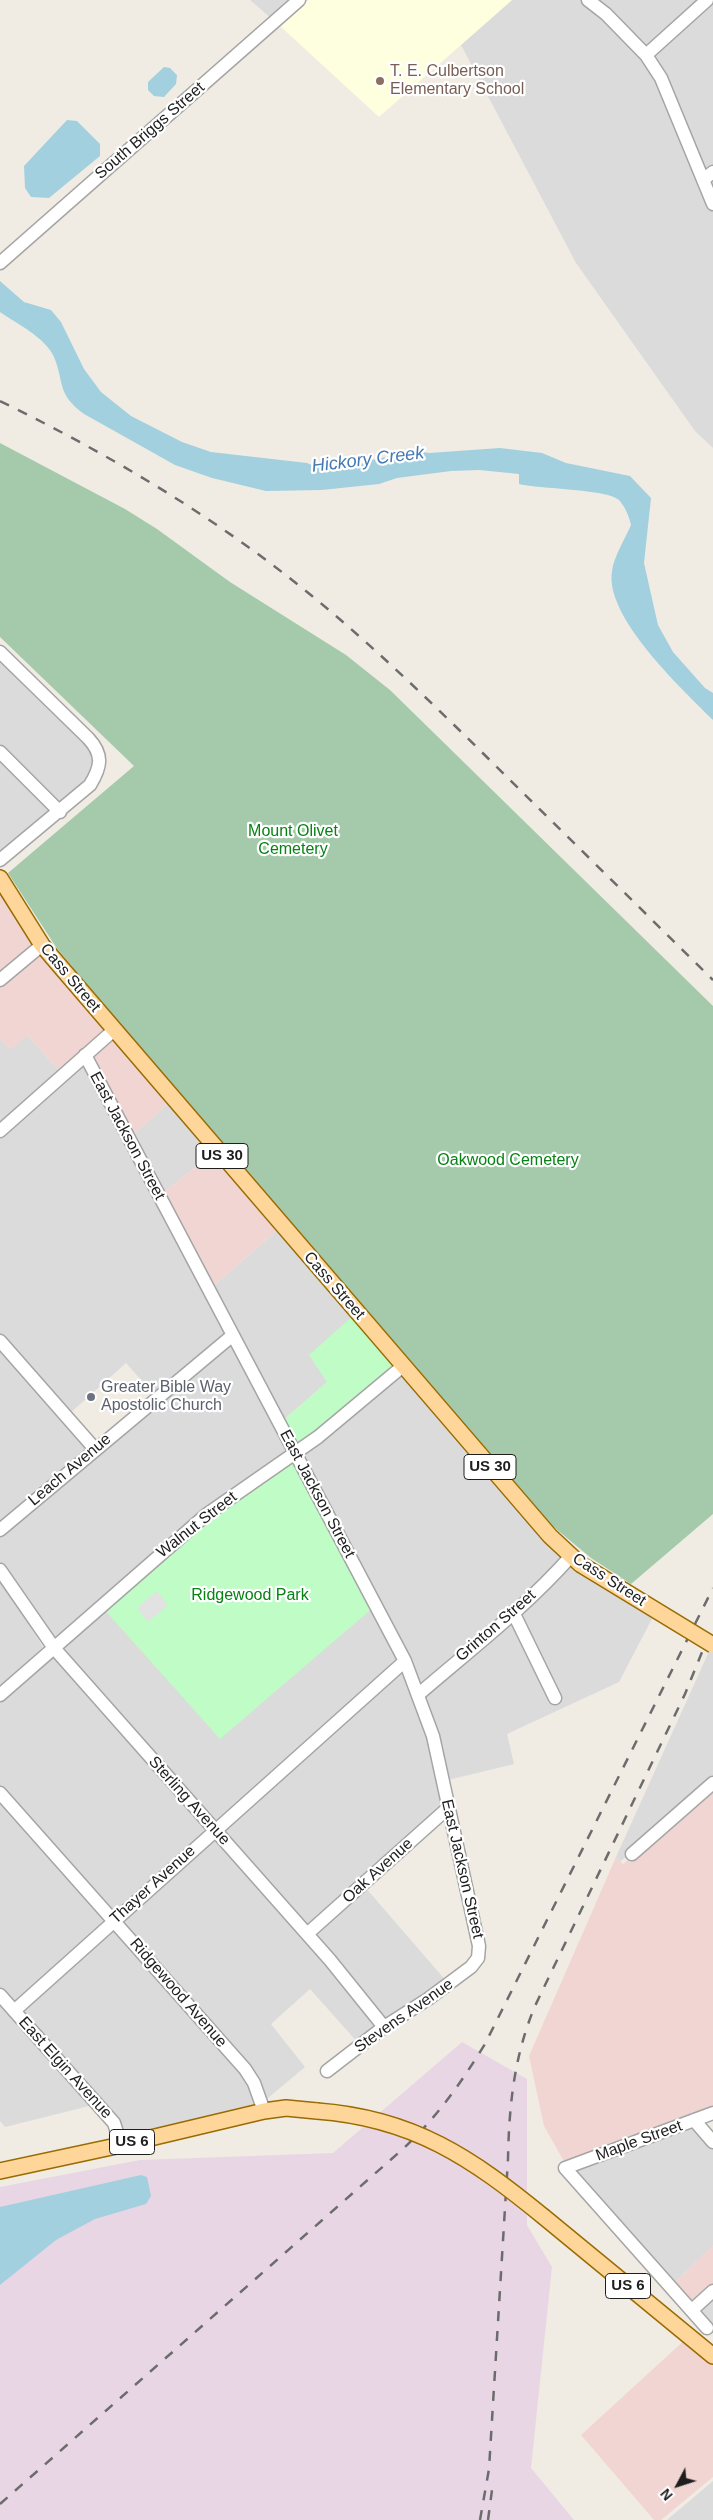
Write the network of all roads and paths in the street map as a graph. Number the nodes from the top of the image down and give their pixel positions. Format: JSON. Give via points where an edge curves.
{"nodes":[{"id":1,"x":299,"y":0,"type":"edge"},
{"id":2,"x":588,"y":0,"type":"edge"},
{"id":3,"x":707,"y":0,"type":"edge"},
{"id":4,"x":646,"y":55,"type":"junction"},
{"id":5,"x":708,"y":176,"type":"edge"},
{"id":6,"x":713,"y":204,"type":"edge"},
{"id":7,"x":0,"y":263,"type":"edge"},
{"id":8,"x":0,"y":652,"type":"edge"},
{"id":9,"x":0,"y":752,"type":"edge"},
{"id":10,"x":60,"y":812,"type":"junction"},
{"id":11,"x":0,"y":860,"type":"edge"},
{"id":12,"x":0,"y":878,"type":"edge"},
{"id":13,"x":42,"y":945,"type":"junction"},
{"id":14,"x":0,"y":980,"type":"edge"},
{"id":15,"x":114,"y":1030,"type":"junction"},
{"id":16,"x":84,"y":1055,"type":"junction"},
{"id":17,"x":0,"y":1131,"type":"edge"},
{"id":18,"x":234,"y":1335,"type":"junction"},
{"id":19,"x":0,"y":1341,"type":"edge"},
{"id":20,"x":403,"y":1366,"type":"junction"},
{"id":21,"x":95,"y":1448,"type":"junction"},
{"id":22,"x":294,"y":1453,"type":"junction"},
{"id":23,"x":0,"y":1530,"type":"edge"},
{"id":24,"x":575,"y":1560,"type":"junction"},
{"id":25,"x":0,"y":1570,"type":"edge"},
{"id":26,"x":513,"y":1612,"type":"junction"},
{"id":27,"x":713,"y":1645,"type":"edge"},
{"id":28,"x":54,"y":1648,"type":"junction"},
{"id":29,"x":405,"y":1661,"type":"junction"},
{"id":30,"x":1,"y":1693,"type":"edge"},
{"id":31,"x":419,"y":1694,"type":"junction"},
{"id":32,"x":555,"y":1698,"type":"dead end"},
{"id":33,"x":713,"y":1783,"type":"edge"},
{"id":34,"x":0,"y":1793,"type":"edge"},
{"id":35,"x":448,"y":1808,"type":"junction"},
{"id":36,"x":215,"y":1830,"type":"junction"},
{"id":37,"x":632,"y":1854,"type":"dead end"},
{"id":38,"x":114,"y":1920,"type":"junction"},
{"id":39,"x":307,"y":1934,"type":"junction"},
{"id":40,"x":478,"y":1958,"type":"joint"},
{"id":41,"x":0,"y":1995,"type":"edge"},
{"id":42,"x":14,"y":2011,"type":"junction"},
{"id":43,"x":384,"y":2027,"type":"junction"},
{"id":44,"x":327,"y":2071,"type":"dead end"},
{"id":45,"x":264,"y":2111,"type":"junction"},
{"id":46,"x":713,"y":2113,"type":"edge"},
{"id":47,"x":694,"y":2120,"type":"junction"},
{"id":48,"x":713,"y":2142,"type":"edge"},
{"id":49,"x":121,"y":2145,"type":"junction"},
{"id":50,"x":0,"y":2171,"type":"edge"},
{"id":51,"x":713,"y":2291,"type":"edge"},
{"id":52,"x":692,"y":2310,"type":"junction"},
{"id":53,"x":707,"y":2328,"type":"dead end"},
{"id":54,"x":712,"y":2356,"type":"edge"}],
"edges":[{"from":1,"to":7,"type":"street","name":"South Briggs Street"},
{"from":2,"to":4,"type":"street"},
{"from":3,"to":4,"type":"street"},
{"from":4,"to":5,"type":"street","via":[[661,78]]},
{"from":5,"to":6,"type":"street"},
{"from":8,"to":10,"type":"street","via":[[96,746],[101,759],[90,786]]},
{"from":9,"to":10,"type":"street"},
{"from":10,"to":11,"type":"street"},
{"from":12,"to":13,"type":"main road","name":"Cass Street","number":"US 30"},
{"from":13,"to":14,"type":"street"},
{"from":13,"to":15,"type":"main road","name":"Cass Street","number":"US 30"},
{"from":15,"to":16,"type":"street"},
{"from":15,"to":20,"type":"main road","name":"Cass Street","number":"US 30"},
{"from":16,"to":17,"type":"street"},
{"from":16,"to":18,"type":"street","name":"East Jackson Street"},
{"from":18,"to":21,"type":"street","name":"Leach Avenue"},
{"from":18,"to":22,"type":"street","name":"East Jackson Street"},
{"from":19,"to":21,"type":"street"},
{"from":20,"to":22,"type":"street","name":"Walnut Street"},
{"from":20,"to":24,"type":"main road","name":"Cass Street","number":"US 30","via":[[550,1536]]},
{"from":21,"to":23,"type":"street","name":"Leach Avenue"},
{"from":22,"to":28,"type":"street","name":"Walnut Street","via":[[206,1515]]},
{"from":22,"to":29,"type":"street","name":"East Jackson Street"},
{"from":24,"to":26,"type":"street","name":"Grinton Street"},
{"from":24,"to":27,"type":"main road","name":"Cass Street","number":"US 30","bridge":true},
{"from":25,"to":28,"type":"street","name":"Sterling Avenue"},
{"from":26,"to":31,"type":"street","name":"Grinton Street"},
{"from":26,"to":32,"type":"street"},
{"from":28,"to":30,"type":"street","name":"Walnut Street"},
{"from":28,"to":36,"type":"street","name":"Sterling Avenue"},
{"from":29,"to":31,"type":"street","name":"East Jackson Street"},
{"from":29,"to":36,"type":"street","name":"Thayer Avenue"},
{"from":31,"to":35,"type":"street","name":"East Jackson Street","via":[[433,1736]]},
{"from":33,"to":37,"type":"street"},
{"from":34,"to":38,"type":"street","name":"Ridgewood Avenue"},
{"from":35,"to":39,"type":"street","name":"Oak Avenue"},
{"from":35,"to":40,"type":"street","name":"East Jackson Street","via":[[479,1946]]},
{"from":36,"to":38,"type":"street","name":"Thayer Avenue"},
{"from":36,"to":39,"type":"street","name":"Sterling Avenue"},
{"from":38,"to":42,"type":"street","name":"Thayer Avenue"},
{"from":38,"to":45,"type":"street","name":"Ridgewood Avenue","via":[[245,2069]]},
{"from":39,"to":43,"type":"street","name":"Sterling Avenue"},
{"from":40,"to":43,"type":"street","name":"Stevens Avenue","via":[[471,1967],[428,1999]]},
{"from":41,"to":42,"type":"street","name":"East Elgin Avenue"},
{"from":42,"to":49,"type":"street","name":"East Elgin Avenue","via":[[114,2123]]},
{"from":43,"to":44,"type":"street","name":"Stevens Avenue"},
{"from":45,"to":49,"type":"main road","number":"US 6"},
{"from":45,"to":54,"type":"main road","number":"US 6","bridge":true,"via":[[286,2108],[372,2118],[438,2142],[486,2171]]},
{"from":46,"to":47,"type":"street","name":"Maple Street"},
{"from":47,"to":48,"type":"street"},
{"from":47,"to":52,"type":"street","name":"Maple Street","via":[[565,2168]]},
{"from":49,"to":50,"type":"main road","number":"US 6"},
{"from":51,"to":52,"type":"street"},
{"from":52,"to":53,"type":"street"}]}
